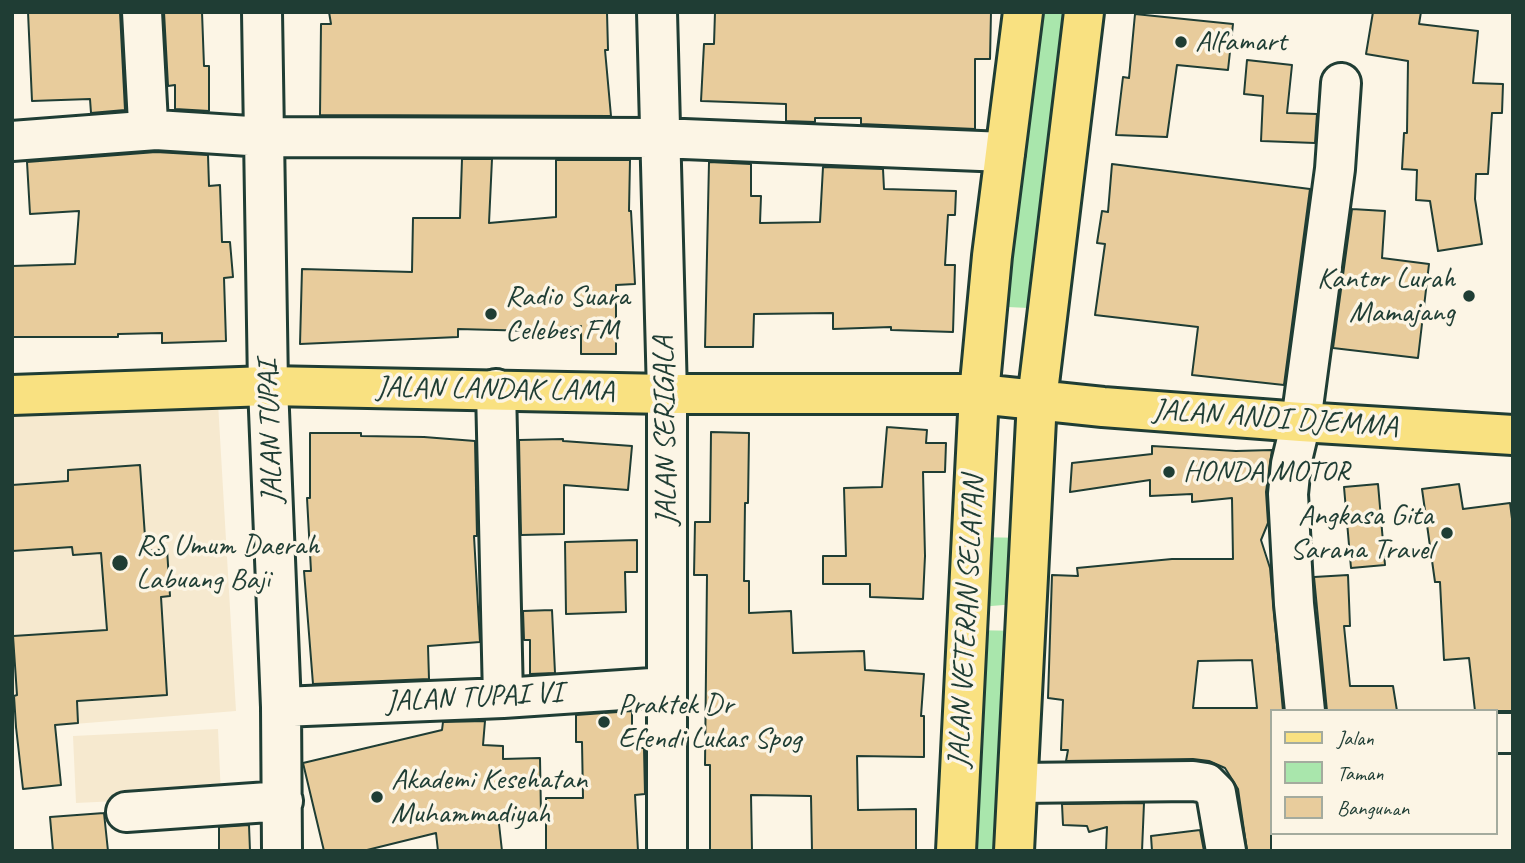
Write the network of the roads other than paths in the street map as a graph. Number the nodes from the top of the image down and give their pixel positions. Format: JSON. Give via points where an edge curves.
{"nodes":[{"id":1,"x":142,"y":12,"type":"edge"},
{"id":2,"x":262,"y":12,"type":"edge"},
{"id":3,"x":657,"y":12,"type":"edge"},
{"id":4,"x":1023,"y":12,"type":"edge"},
{"id":5,"x":1084,"y":12,"type":"edge"},
{"id":6,"x":1341,"y":83,"type":"dead end"},
{"id":7,"x":156,"y":130,"type":"junction"},
{"id":8,"x":265,"y":136,"type":"junction"},
{"id":9,"x":659,"y":138,"type":"junction"},
{"id":10,"x":12,"y":141,"type":"edge"},
{"id":11,"x":1005,"y":152,"type":"junction"},
{"id":12,"x":268,"y":386,"type":"junction"},
{"id":13,"x":496,"y":389,"type":"junction"},
{"id":14,"x":667,"y":394,"type":"junction"},
{"id":15,"x":979,"y":394,"type":"junction"},
{"id":16,"x":12,"y":395,"type":"edge"},
{"id":17,"x":1037,"y":400,"type":"junction"},
{"id":18,"x":1301,"y":422,"type":"junction"},
{"id":19,"x":1513,"y":435,"type":"edge"},
{"id":20,"x":667,"y":687,"type":"junction"},
{"id":21,"x":503,"y":698,"type":"junction"},
{"id":22,"x":281,"y":707,"type":"junction"},
{"id":23,"x":1306,"y":709,"type":"edge"},
{"id":24,"x":1018,"y":783,"type":"junction"},
{"id":25,"x":283,"y":801,"type":"junction"},
{"id":26,"x":126,"y":813,"type":"dead end"},
{"id":27,"x":282,"y":851,"type":"edge"},
{"id":28,"x":667,"y":851,"type":"edge"},
{"id":29,"x":956,"y":851,"type":"edge"},
{"id":30,"x":1014,"y":851,"type":"edge"},
{"id":31,"x":1226,"y":851,"type":"edge"}],
"edges":[{"from":1,"to":7,"type":"street","via":[[148,123]]},
{"from":2,"to":8,"type":"street","name":"JALAN TUPAI"},
{"from":3,"to":9,"type":"street","name":"JALAN SERIGALA"},
{"from":4,"to":11,"type":"main road","name":"JALAN VETERAN SELATAN"},
{"from":5,"to":17,"type":"main road","name":"JALAN VETERAN SELATAN"},
{"from":6,"to":18,"type":"street","via":[[1335,169]]},
{"from":7,"to":8,"type":"street"},
{"from":7,"to":10,"type":"street"},
{"from":8,"to":9,"type":"street"},
{"from":8,"to":12,"type":"street","name":"JALAN TUPAI"},
{"from":9,"to":11,"type":"street"},
{"from":9,"to":14,"type":"street","name":"JALAN SERIGALA"},
{"from":11,"to":15,"type":"main road","name":"JALAN VETERAN SELATAN"},
{"from":12,"to":13,"type":"main road","name":"JALAN LANDAK LAMA"},
{"from":12,"to":16,"type":"main road","name":"JALAN LANDAK LAMA"},
{"from":12,"to":22,"type":"street","name":"JALAN TUPAI"},
{"from":13,"to":14,"type":"main road","name":"JALAN LANDAK LAMA"},
{"from":13,"to":21,"type":"street"},
{"from":14,"to":15,"type":"main road","name":"JALAN LANDAK LAMA"},
{"from":14,"to":20,"type":"street","name":"JALAN SERIGALA"},
{"from":15,"to":17,"type":"main road"},
{"from":15,"to":29,"type":"main road","name":"JALAN VETERAN SELATAN"},
{"from":17,"to":18,"type":"main road","name":"JALAN ANDI DJEMMA"},
{"from":17,"to":24,"type":"main road","name":"JALAN VETERAN SELATAN"},
{"from":18,"to":19,"type":"main road","name":"JALAN ANDI DJEMMA"},
{"from":18,"to":23,"type":"street","via":[[1288,494]]},
{"from":20,"to":21,"type":"street","name":"JALAN TUPAI VI"},
{"from":20,"to":28,"type":"street","name":"JALAN SERIGALA"},
{"from":21,"to":22,"type":"street","name":"JALAN TUPAI VI"},
{"from":22,"to":25,"type":"street","name":"JALAN TUPAI"},
{"from":24,"to":30,"type":"main road","name":"JALAN VETERAN SELATAN"},
{"from":24,"to":31,"type":"street","via":[[1206,783],[1216,793]]},
{"from":25,"to":26,"type":"street"},
{"from":25,"to":27,"type":"street","name":"JALAN TUPAI"}]}
